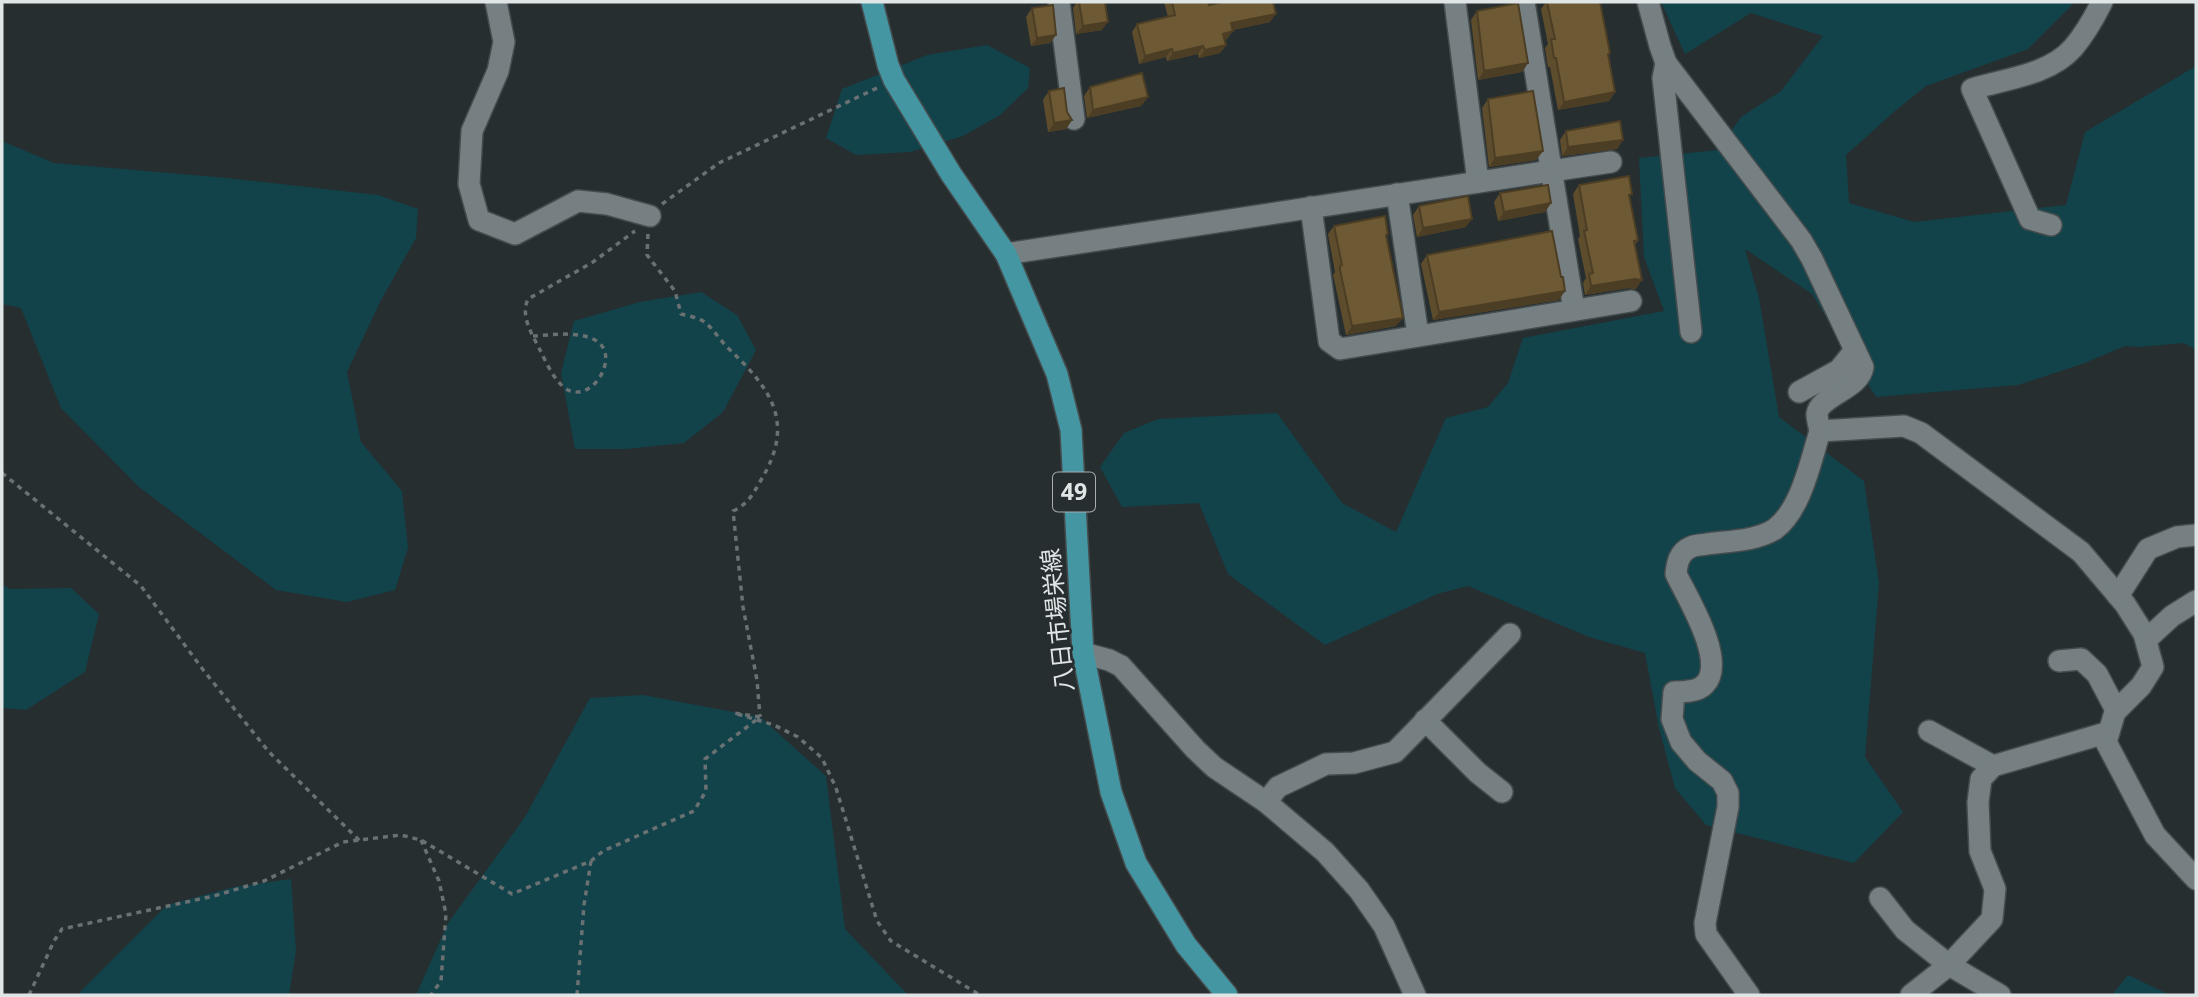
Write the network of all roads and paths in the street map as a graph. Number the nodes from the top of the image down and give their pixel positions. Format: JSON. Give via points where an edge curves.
{"nodes":[{"id":1,"x":496,"y":2,"type":"edge"},
{"id":2,"x":872,"y":2,"type":"edge"},
{"id":3,"x":1059,"y":2,"type":"edge"},
{"id":4,"x":1455,"y":2,"type":"edge"},
{"id":5,"x":1524,"y":2,"type":"edge"},
{"id":6,"x":1648,"y":2,"type":"edge"},
{"id":7,"x":2102,"y":2,"type":"edge"},
{"id":8,"x":1667,"y":63,"type":"junction"},
{"id":9,"x":894,"y":80,"type":"junction"},
{"id":10,"x":1074,"y":119,"type":"edge"},
{"id":11,"x":1611,"y":162,"type":"dead end"},
{"id":12,"x":1552,"y":171,"type":"junction"},
{"id":13,"x":1478,"y":182,"type":"junction"},
{"id":14,"x":1396,"y":194,"type":"junction"},
{"id":15,"x":1311,"y":207,"type":"junction"},
{"id":16,"x":650,"y":218,"type":"junction"},
{"id":17,"x":2052,"y":225,"type":"dead end"},
{"id":18,"x":1006,"y":254,"type":"junction"},
{"id":19,"x":1631,"y":301,"type":"dead end"},
{"id":20,"x":1574,"y":310,"type":"junction"},
{"id":21,"x":1691,"y":332,"type":"dead end"},
{"id":22,"x":1418,"y":335,"type":"junction"},
{"id":23,"x":533,"y":336,"type":"junction"},
{"id":24,"x":1855,"y":349,"type":"junction"},
{"id":25,"x":1799,"y":392,"type":"dead end"},
{"id":26,"x":1820,"y":431,"type":"junction"},
{"id":27,"x":2,"y":473,"type":"edge"},
{"id":28,"x":2196,"y":535,"type":"edge"},
{"id":29,"x":2118,"y":596,"type":"junction"},
{"id":30,"x":2196,"y":600,"type":"edge"},
{"id":31,"x":1510,"y":634,"type":"dead end"},
{"id":32,"x":2147,"y":639,"type":"junction"},
{"id":33,"x":1083,"y":653,"type":"junction"},
{"id":34,"x":2059,"y":661,"type":"dead end"},
{"id":35,"x":2116,"y":710,"type":"junction"},
{"id":36,"x":760,"y":717,"type":"junction"},
{"id":37,"x":1425,"y":720,"type":"junction"},
{"id":38,"x":1929,"y":731,"type":"dead end"},
{"id":39,"x":2109,"y":732,"type":"junction"},
{"id":40,"x":1993,"y":766,"type":"junction"},
{"id":41,"x":1502,"y":792,"type":"dead end"},
{"id":42,"x":1266,"y":802,"type":"junction"},
{"id":43,"x":421,"y":840,"type":"junction"},
{"id":44,"x":360,"y":841,"type":"junction"},
{"id":45,"x":591,"y":862,"type":"junction"},
{"id":46,"x":2196,"y":879,"type":"edge"},
{"id":47,"x":1880,"y":898,"type":"dead end"},
{"id":48,"x":1949,"y":965,"type":"junction"},
{"id":49,"x":29,"y":995,"type":"edge"},
{"id":50,"x":431,"y":995,"type":"edge"},
{"id":51,"x":577,"y":995,"type":"edge"},
{"id":52,"x":980,"y":995,"type":"edge"},
{"id":53,"x":1227,"y":995,"type":"edge"},
{"id":54,"x":1415,"y":995,"type":"edge"},
{"id":55,"x":1749,"y":995,"type":"edge"},
{"id":56,"x":1912,"y":995,"type":"edge"},
{"id":57,"x":2000,"y":995,"type":"edge"}],
"edges":[{"from":1,"to":16,"type":"street","via":[[504,42],[498,71],[472,131],[469,184],[478,220],[515,234],[578,201],[607,204]]},
{"from":2,"to":9,"type":"main road","name":"八日市場栄線","number":"49"},
{"from":3,"to":10,"type":"street"},
{"from":4,"to":13,"type":"street"},
{"from":5,"to":12,"type":"street"},
{"from":6,"to":8,"type":"street"},
{"from":7,"to":17,"type":"street","via":[[2071,50],[2051,64],[1972,89],[2030,219]]},
{"from":8,"to":21,"type":"street","via":[[1663,78]]},
{"from":8,"to":24,"type":"street","via":[[1801,240]]},
{"from":9,"to":16,"type":"path","via":[[719,163],[665,201]]},
{"from":9,"to":18,"type":"main road","name":"八日市場栄線","number":"49"},
{"from":11,"to":12,"type":"street"},
{"from":12,"to":13,"type":"street"},
{"from":12,"to":20,"type":"street"},
{"from":13,"to":14,"type":"street"},
{"from":14,"to":15,"type":"street"},
{"from":14,"to":22,"type":"street"},
{"from":15,"to":18,"type":"street"},
{"from":15,"to":22,"type":"street","via":[[1329,341],[1340,349]]},
{"from":16,"to":23,"type":"path","via":[[593,262],[528,299],[525,317]]},
{"from":16,"to":36,"type":"path","via":[[647,255],[675,291],[681,314],[705,322],[746,363],[770,397],[777,419],[778,439],[768,469],[746,505],[733,511]]},
{"from":18,"to":33,"type":"main road","name":"八日市場栄線","number":"49","via":[[1057,374],[1071,430]]},
{"from":19,"to":20,"type":"street"},
{"from":20,"to":22,"type":"street"},
{"from":23,"to":23,"type":"path","via":[[574,335],[595,340],[604,350],[604,371],[588,388],[568,390],[546,363]]},
{"from":24,"to":25,"type":"street","via":[[1839,370]]},
{"from":24,"to":26,"type":"street","via":[[1862,373],[1819,407]]},
{"from":26,"to":29,"type":"street","via":[[1904,426],[1920,433],[2081,552]]},
{"from":26,"to":55,"type":"street","via":[[1799,497],[1776,528],[1759,536],[1691,547],[1677,563],[1676,574],[1704,633],[1712,672],[1704,686],[1674,692],[1672,719],[1681,742],[1722,781],[1728,793],[1706,934]]},
{"from":27,"to":44,"type":"path","via":[[141,586],[269,752]]},
{"from":28,"to":29,"type":"street","via":[[2148,549]]},
{"from":29,"to":32,"type":"street"},
{"from":30,"to":32,"type":"street"},
{"from":31,"to":37,"type":"street"},
{"from":32,"to":35,"type":"street","via":[[2152,667],[2141,686]]},
{"from":33,"to":42,"type":"street","via":[[1121,666],[1214,767]]},
{"from":33,"to":53,"type":"main road","name":"八日市場栄線","number":"49","via":[[1111,792],[1136,863],[1186,945]]},
{"from":34,"to":35,"type":"street","via":[[2081,659],[2097,674]]},
{"from":35,"to":39,"type":"street"},
{"from":36,"to":45,"type":"path","via":[[705,759],[706,791],[694,811],[603,851]]},
{"from":36,"to":52,"type":"path","via":[[734,713],[798,737],[822,758],[836,788],[877,921],[891,941]]},
{"from":37,"to":41,"type":"street"},
{"from":37,"to":42,"type":"street","via":[[1395,752],[1354,763],[1326,764],[1278,787]]},
{"from":38,"to":40,"type":"street"},
{"from":39,"to":40,"type":"street"},
{"from":39,"to":46,"type":"street","via":[[2106,742],[2155,835]]},
{"from":40,"to":48,"type":"street","via":[[1981,779],[1978,802],[1980,851],[1996,889],[1992,919]]},
{"from":42,"to":54,"type":"street","via":[[1325,852],[1359,890],[1384,926]]},
{"from":43,"to":44,"type":"path","via":[[401,835]]},
{"from":43,"to":45,"type":"path","via":[[512,894]]},
{"from":43,"to":50,"type":"path","via":[[439,881],[446,914],[441,981]]},
{"from":44,"to":49,"type":"path","via":[[343,842],[264,881],[62,929]]},
{"from":45,"to":51,"type":"path"},
{"from":47,"to":48,"type":"street","via":[[1905,930]]},
{"from":48,"to":56,"type":"street"},
{"from":48,"to":57,"type":"street"}]}
